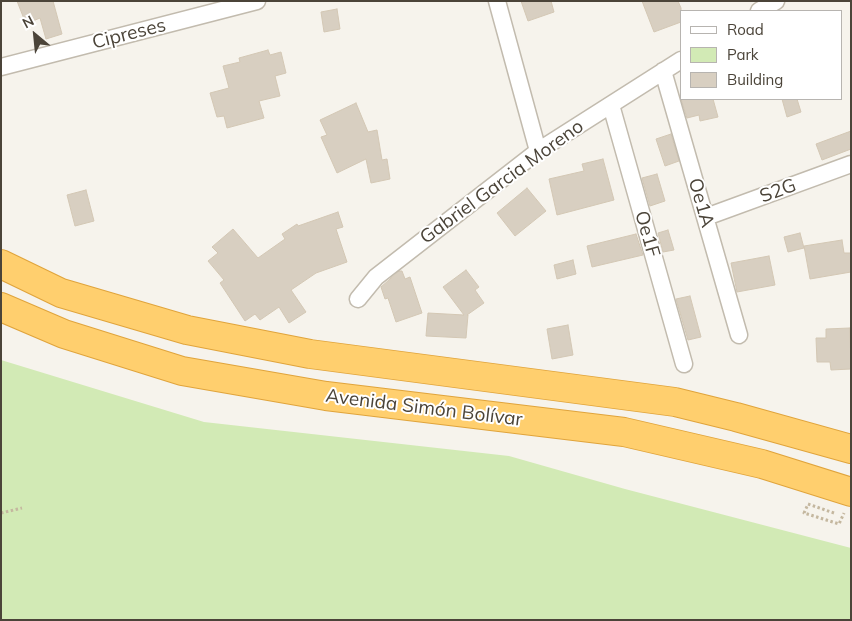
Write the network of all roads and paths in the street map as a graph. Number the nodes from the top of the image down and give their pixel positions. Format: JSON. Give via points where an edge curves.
{"nodes":[{"id":1,"x":257,"y":1,"type":"edge"},
{"id":2,"x":497,"y":1,"type":"edge"},
{"id":3,"x":776,"y":1,"type":"edge"},
{"id":4,"x":761,"y":10,"type":"edge"},
{"id":5,"x":680,"y":61,"type":"edge"},
{"id":6,"x":1,"y":67,"type":"edge"},
{"id":7,"x":663,"y":71,"type":"junction"},
{"id":8,"x":610,"y":105,"type":"junction"},
{"id":9,"x":538,"y":151,"type":"junction"},
{"id":10,"x":851,"y":164,"type":"edge"},
{"id":11,"x":706,"y":217,"type":"junction"},
{"id":12,"x":1,"y":264,"type":"edge"},
{"id":13,"x":358,"y":299,"type":"dead end"},
{"id":14,"x":1,"y":307,"type":"edge"},
{"id":15,"x":739,"y":335,"type":"dead end"},
{"id":16,"x":684,"y":364,"type":"dead end"},
{"id":17,"x":851,"y":449,"type":"edge"},
{"id":18,"x":843,"y":502,"type":"edge"},
{"id":19,"x":22,"y":508,"type":"dead end"},
{"id":20,"x":1,"y":512,"type":"edge"},
{"id":21,"x":839,"y":524,"type":"dead end"}],
"edges":[{"from":1,"to":6,"type":"street","name":"Cipreses"},
{"from":2,"to":9,"type":"street"},
{"from":3,"to":4,"type":"street"},
{"from":5,"to":7,"type":"street","name":"Gabriel Garcia Moreno"},
{"from":7,"to":8,"type":"street","name":"Gabriel Garcia Moreno"},
{"from":7,"to":11,"type":"street","name":"Oe1A"},
{"from":8,"to":9,"type":"street","name":"Gabriel Garcia Moreno"},
{"from":8,"to":16,"type":"street","name":"Oe1F"},
{"from":9,"to":13,"type":"street","name":"Gabriel Garcia Moreno","via":[[376,277]]},
{"from":10,"to":11,"type":"street","name":"S2G"},
{"from":11,"to":15,"type":"street","name":"Oe1A"},
{"from":12,"to":17,"type":"highway","name":"Avenida Simón Bolívar","via":[[61,293],[187,330],[310,354],[675,402]]},
{"from":14,"to":18,"type":"highway","name":"Avenida Simón Bolívar","via":[[64,334],[182,371],[326,396],[624,432],[762,464]]},
{"from":18,"to":21,"type":"path","via":[[808,504],[804,513]]},
{"from":19,"to":20,"type":"path"}]}
